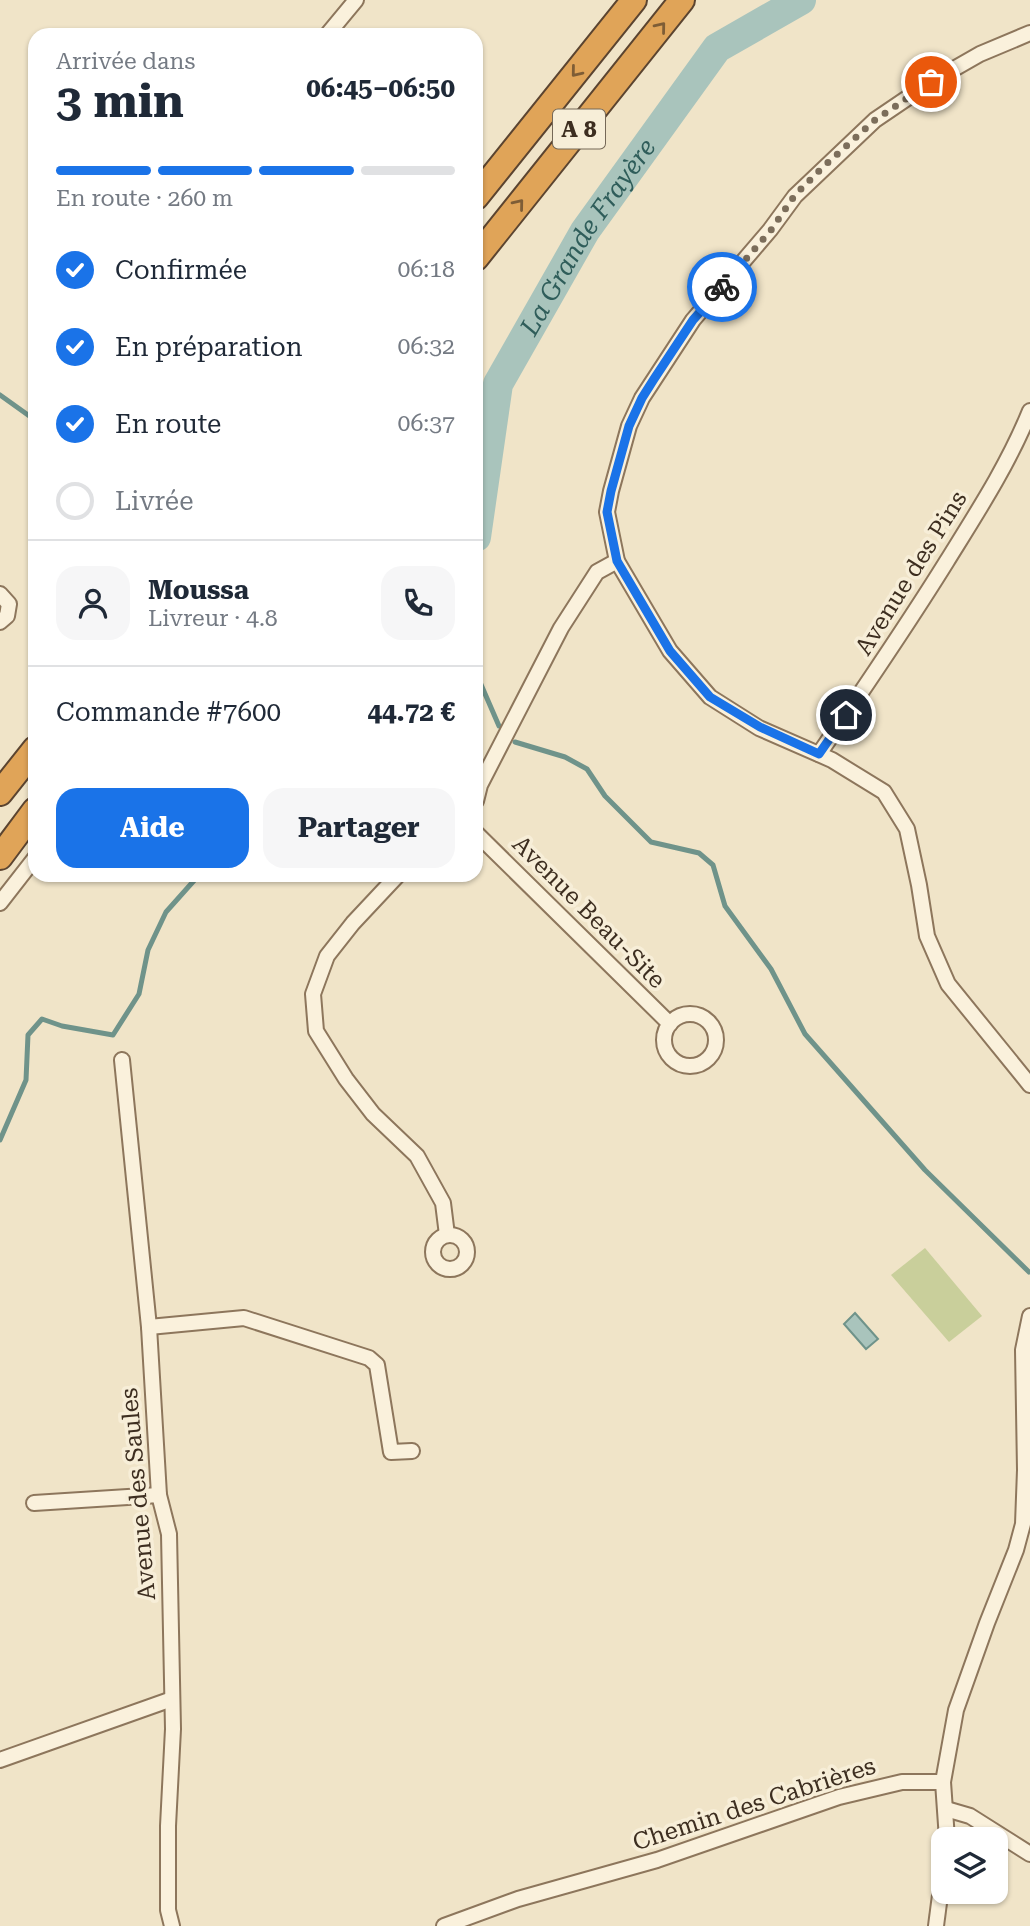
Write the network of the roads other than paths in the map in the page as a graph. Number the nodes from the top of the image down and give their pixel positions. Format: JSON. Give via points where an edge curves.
{"nodes":[{"id":1,"x":356,"y":0,"type":"edge"},
{"id":2,"x":634,"y":0,"type":"edge"},
{"id":3,"x":682,"y":0,"type":"edge"},
{"id":4,"x":333,"y":28,"type":"edge"},
{"id":5,"x":1030,"y":33,"type":"edge"},
{"id":6,"x":483,"y":188,"type":"edge"},
{"id":7,"x":483,"y":249,"type":"edge"},
{"id":8,"x":1030,"y":411,"type":"edge"},
{"id":9,"x":617,"y":561,"type":"junction"},
{"id":10,"x":0,"y":594,"type":"edge"},
{"id":11,"x":0,"y":622,"type":"edge"},
{"id":12,"x":819,"y":754,"type":"junction"},
{"id":13,"x":28,"y":758,"type":"edge"},
{"id":14,"x":483,"y":779,"type":"edge"},
{"id":15,"x":0,"y":793,"type":"edge"},
{"id":16,"x":28,"y":819,"type":"edge"},
{"id":17,"x":483,"y":840,"type":"edge"},
{"id":18,"x":0,"y":857,"type":"edge"},
{"id":19,"x":28,"y":867,"type":"edge"},
{"id":20,"x":391,"y":882,"type":"edge"},
{"id":21,"x":0,"y":904,"type":"edge"},
{"id":22,"x":670,"y":1024,"type":"dead end"},
{"id":23,"x":122,"y":1060,"type":"dead end"},
{"id":24,"x":1030,"y":1086,"type":"edge"},
{"id":25,"x":447,"y":1234,"type":"dead end"},
{"id":26,"x":1030,"y":1316,"type":"edge"},
{"id":27,"x":149,"y":1327,"type":"junction"},
{"id":28,"x":412,"y":1451,"type":"dead end"},
{"id":29,"x":159,"y":1495,"type":"junction"},
{"id":30,"x":34,"y":1503,"type":"dead end"},
{"id":31,"x":172,"y":1699,"type":"junction"},
{"id":32,"x":0,"y":1760,"type":"edge"},
{"id":33,"x":943,"y":1782,"type":"junction"},
{"id":34,"x":946,"y":1809,"type":"junction"},
{"id":35,"x":947,"y":1827,"type":"edge"},
{"id":36,"x":1030,"y":1854,"type":"edge"},
{"id":37,"x":939,"y":1904,"type":"edge"},
{"id":38,"x":172,"y":1926,"type":"edge"},
{"id":39,"x":443,"y":1926,"type":"edge"},
{"id":40,"x":936,"y":1926,"type":"edge"}],
"edges":[{"from":1,"to":4,"type":"street"},
{"from":2,"to":6,"type":"highway","number":"A 8","one_way":true},
{"from":7,"to":3,"type":"highway","number":"A 8","one_way":true},
{"from":5,"to":9,"type":"street","via":[[980,54],[875,120],[795,195],[771,230],[693,320],[629,426],[607,512]]},
{"from":8,"to":12,"type":"street","name":"Avenue des Pins","via":[[1013,453],[963,536]]},
{"from":9,"to":12,"type":"street","via":[[670,651],[710,697]]},
{"from":9,"to":14,"type":"street","via":[[597,572],[561,628]]},
{"from":10,"to":11,"type":"street","via":[[9,604],[7,616]]},
{"from":12,"to":24,"type":"street","via":[[884,792],[907,829],[927,936],[948,984]]},
{"from":13,"to":15,"type":"highway"},
{"from":16,"to":18,"type":"highway"},
{"from":17,"to":22,"type":"street","name":"Avenue Beau-Site"},
{"from":19,"to":21,"type":"street"},
{"from":20,"to":25,"type":"street","via":[[327,956],[313,994],[316,1031],[373,1114],[417,1156],[443,1203]]},
{"from":23,"to":27,"type":"street","name":"Avenue des Saules"},
{"from":26,"to":33,"type":"street","via":[[1023,1350],[1023,1524],[956,1710]]},
{"from":27,"to":28,"type":"street","via":[[244,1318],[369,1358],[377,1365],[391,1452]]},
{"from":27,"to":29,"type":"street","name":"Avenue des Saules"},
{"from":29,"to":30,"type":"street"},
{"from":29,"to":31,"type":"street","name":"Avenue des Saules","via":[[169,1534]]},
{"from":31,"to":32,"type":"street"},
{"from":31,"to":38,"type":"street","name":"Avenue des Saules","via":[[168,1910]]},
{"from":33,"to":34,"type":"street"},
{"from":33,"to":39,"type":"street","name":"Chemin des Cabrières","via":[[902,1782],[839,1797],[657,1860],[518,1899]]},
{"from":34,"to":35,"type":"street"},
{"from":34,"to":36,"type":"street","via":[[970,1816]]},
{"from":37,"to":40,"type":"street"}]}
